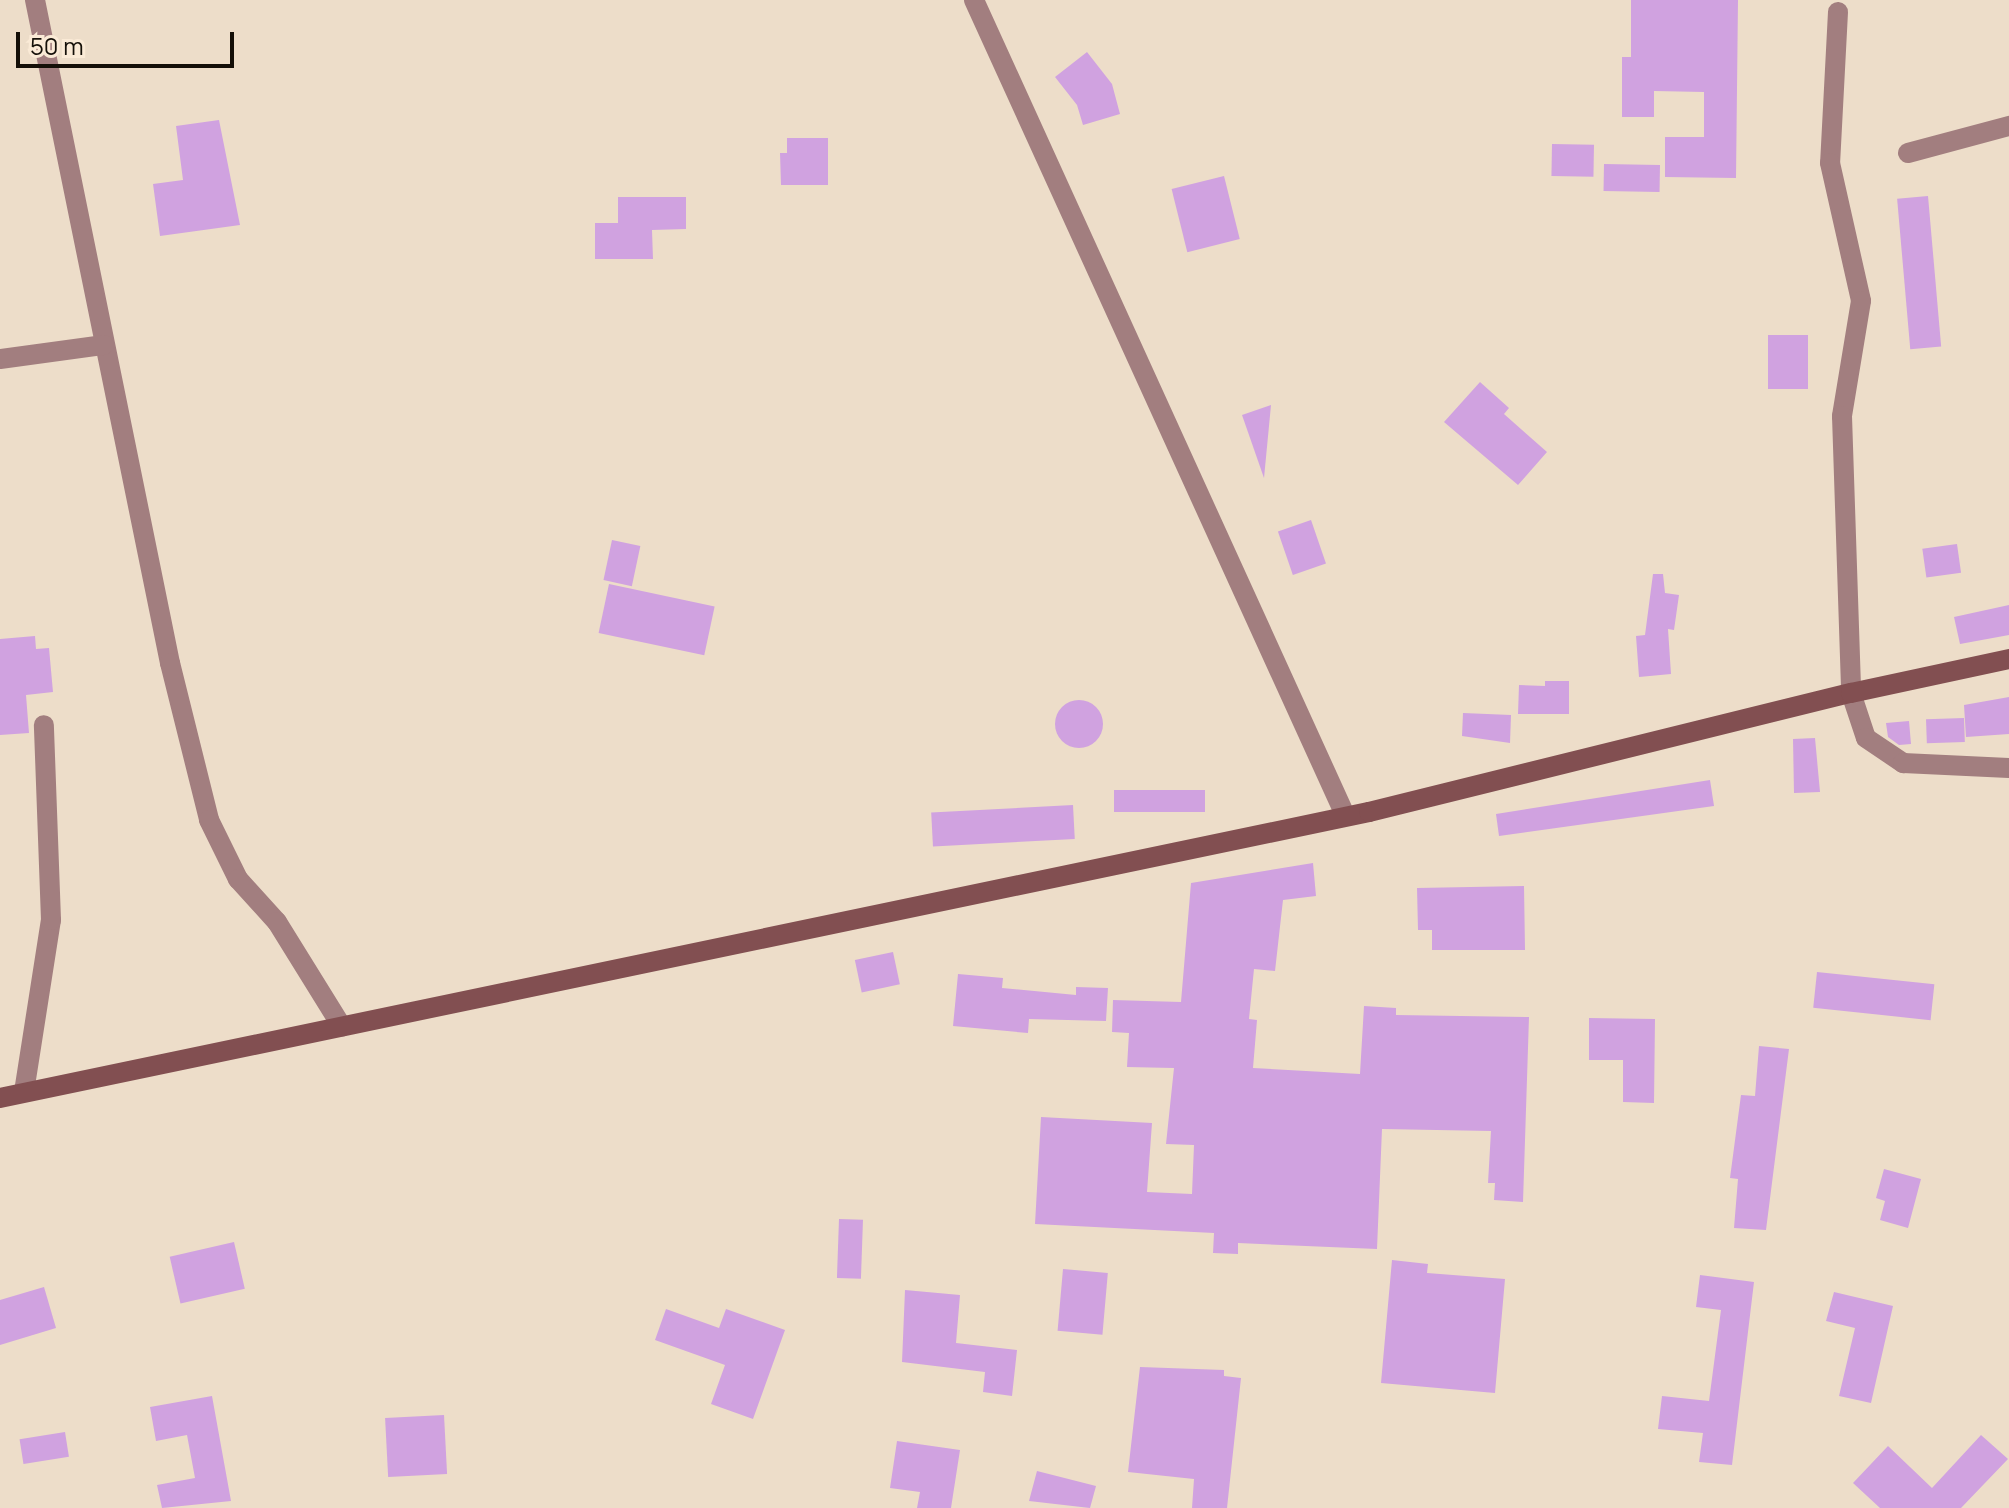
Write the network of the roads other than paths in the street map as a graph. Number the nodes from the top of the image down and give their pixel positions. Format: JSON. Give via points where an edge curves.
{"nodes":[{"id":1,"x":35,"y":0,"type":"edge"},
{"id":2,"x":974,"y":0,"type":"edge"},
{"id":3,"x":1838,"y":12,"type":"dead end"},
{"id":4,"x":2009,"y":126,"type":"edge"},
{"id":5,"x":1908,"y":153,"type":"dead end"},
{"id":6,"x":104,"y":345,"type":"junction"},
{"id":7,"x":0,"y":359,"type":"edge"},
{"id":8,"x":2009,"y":659,"type":"edge"},
{"id":9,"x":1851,"y":693,"type":"junction"},
{"id":10,"x":44,"y":725,"type":"dead end"},
{"id":11,"x":2009,"y":768,"type":"edge"},
{"id":12,"x":1345,"y":815,"type":"junction"},
{"id":13,"x":342,"y":1027,"type":"junction"},
{"id":14,"x":24,"y":1092,"type":"junction"},
{"id":15,"x":0,"y":1098,"type":"edge"}],
"edges":[{"from":1,"to":6,"type":"street"},
{"from":2,"to":12,"type":"street"},
{"from":3,"to":9,"type":"street","via":[[1830,163],[1861,301],[1842,416]]},
{"from":4,"to":5,"type":"street"},
{"from":6,"to":7,"type":"street"},
{"from":6,"to":13,"type":"street","via":[[170,663],[209,820],[238,879],[277,922]]},
{"from":8,"to":9,"type":"main road"},
{"from":9,"to":11,"type":"street","via":[[1866,738],[1903,763]]},
{"from":9,"to":12,"type":"main road"},
{"from":10,"to":14,"type":"street","via":[[51,920]]},
{"from":12,"to":13,"type":"main road"},
{"from":13,"to":14,"type":"main road"},
{"from":14,"to":15,"type":"main road"}]}
